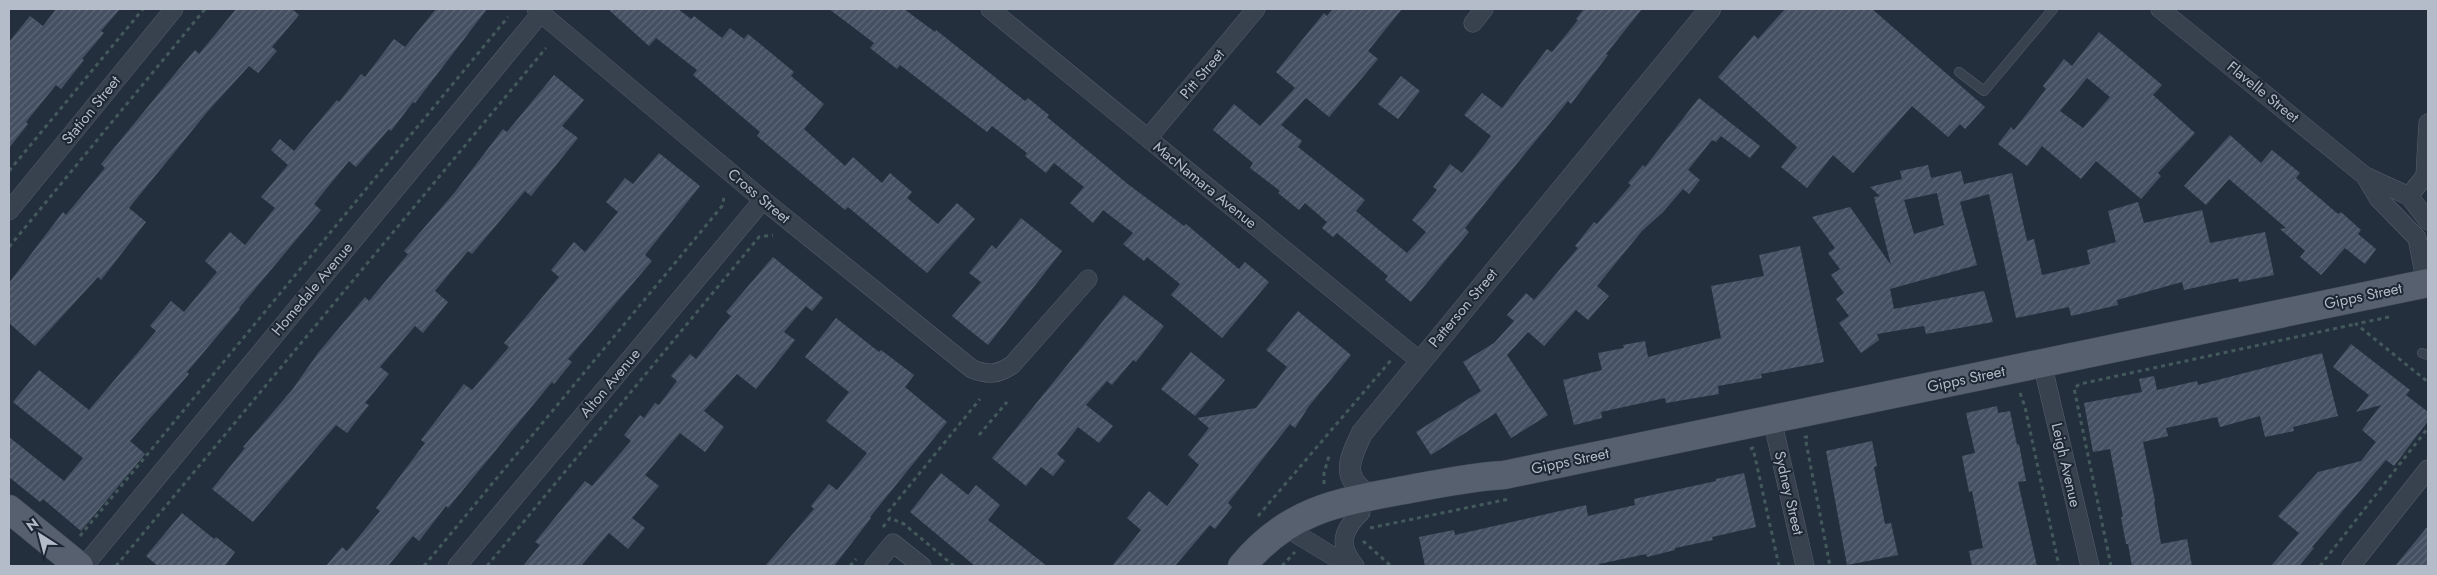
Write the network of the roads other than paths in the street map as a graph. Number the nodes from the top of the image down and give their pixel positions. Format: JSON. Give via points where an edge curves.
{"nodes":[{"id":1,"x":174,"y":9,"type":"edge"},
{"id":2,"x":990,"y":9,"type":"edge"},
{"id":3,"x":1256,"y":9,"type":"edge"},
{"id":4,"x":1484,"y":9,"type":"edge"},
{"id":5,"x":1710,"y":9,"type":"edge"},
{"id":6,"x":2053,"y":9,"type":"edge"},
{"id":7,"x":2160,"y":9,"type":"edge"},
{"id":8,"x":539,"y":11,"type":"edge"},
{"id":9,"x":1473,"y":23,"type":"dead end"},
{"id":10,"x":1959,"y":72,"type":"dead end"},
{"id":11,"x":2428,"y":123,"type":"edge"},
{"id":12,"x":1148,"y":138,"type":"junction"},
{"id":13,"x":2365,"y":176,"type":"junction"},
{"id":14,"x":2409,"y":196,"type":"junction"},
{"id":15,"x":763,"y":200,"type":"junction"},
{"id":16,"x":9,"y":211,"type":"edge"},
{"id":17,"x":2428,"y":221,"type":"edge"},
{"id":18,"x":1088,"y":279,"type":"dead end"},
{"id":19,"x":2427,"y":283,"type":"edge"},
{"id":20,"x":1420,"y":361,"type":"junction"},
{"id":21,"x":2042,"y":363,"type":"junction"},
{"id":22,"x":1772,"y":419,"type":"junction"},
{"id":23,"x":2428,"y":469,"type":"edge"},
{"id":24,"x":9,"y":508,"type":"edge"},
{"id":25,"x":1365,"y":514,"type":"junction"},
{"id":26,"x":1297,"y":543,"type":"junction"},
{"id":27,"x":78,"y":566,"type":"edge"},
{"id":28,"x":84,"y":566,"type":"edge"},
{"id":29,"x":457,"y":566,"type":"edge"},
{"id":30,"x":874,"y":566,"type":"edge"},
{"id":31,"x":922,"y":566,"type":"edge"},
{"id":32,"x":1242,"y":566,"type":"edge"},
{"id":33,"x":1259,"y":566,"type":"edge"},
{"id":34,"x":1349,"y":566,"type":"edge"},
{"id":35,"x":1355,"y":566,"type":"edge"},
{"id":36,"x":1805,"y":566,"type":"edge"},
{"id":37,"x":2090,"y":566,"type":"edge"},
{"id":38,"x":2351,"y":566,"type":"edge"}],
"edges":[{"from":1,"to":16,"type":"street","name":"Station Street"},
{"from":2,"to":12,"type":"street","name":"MacNamara Avenue"},
{"from":3,"to":12,"type":"street","name":"Pitt Street"},
{"from":4,"to":9,"type":"street"},
{"from":5,"to":20,"type":"street","name":"Patterson Street"},
{"from":6,"to":10,"type":"lane","via":[[1984,91]]},
{"from":7,"to":13,"type":"street","name":"Flavelle Street"},
{"from":8,"to":15,"type":"street","name":"Cross Street"},
{"from":8,"to":28,"type":"street","name":"Homedale Avenue"},
{"from":11,"to":14,"type":"street","via":[[2425,176]]},
{"from":12,"to":20,"type":"street","name":"MacNamara Avenue"},
{"from":13,"to":14,"type":"street","name":"Flavelle Street"},
{"from":13,"to":19,"type":"street","name":"Flavelle Street","via":[[2378,198],[2417,238]]},
{"from":14,"to":17,"type":"street","name":"Flavelle Street"},
{"from":15,"to":18,"type":"street","name":"Cross Street","via":[[972,369],[986,374],[1001,372],[1012,365]]},
{"from":15,"to":29,"type":"street","name":"Alton Avenue"},
{"from":19,"to":21,"type":"main road","name":"Gipps Street"},
{"from":20,"to":25,"type":"street","name":"Patterson Street","via":[[1362,433],[1350,461],[1350,472]]},
{"from":21,"to":22,"type":"main road","name":"Gipps Street"},
{"from":21,"to":37,"type":"street","name":"Leigh Avenue"},
{"from":22,"to":25,"type":"main road","name":"Gipps Street","via":[[1504,475],[1478,485]]},
{"from":22,"to":36,"type":"street","name":"Sydney Street"},
{"from":23,"to":38,"type":"street"},
{"from":24,"to":27,"type":"main road"},
{"from":25,"to":26,"type":"main road","via":[[1319,524]]},
{"from":25,"to":32,"type":"main road","via":[[1336,504],[1297,519],[1263,544]]},
{"from":25,"to":35,"type":"street","via":[[1349,524],[1344,535],[1348,557]]},
{"from":26,"to":33,"type":"main road"},
{"from":26,"to":34,"type":"street"},
{"from":30,"to":31,"type":"street","via":[[893,543]]}]}
